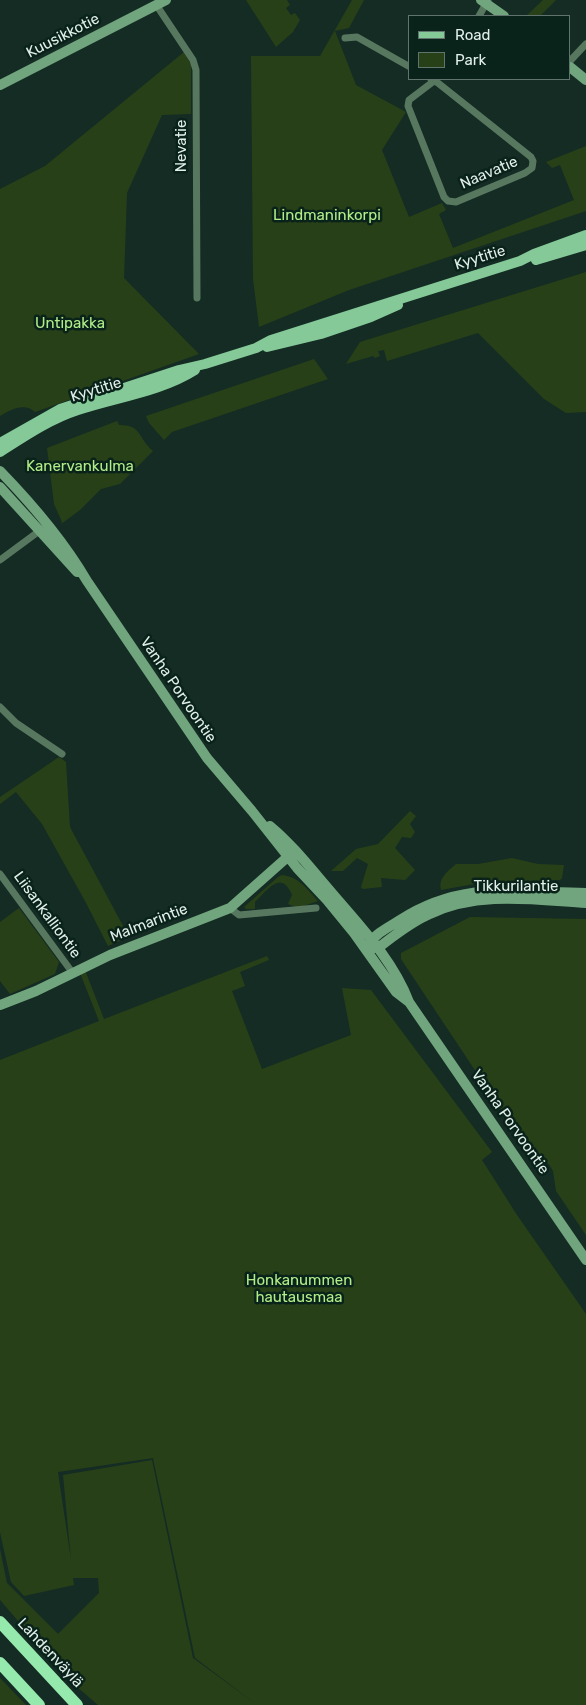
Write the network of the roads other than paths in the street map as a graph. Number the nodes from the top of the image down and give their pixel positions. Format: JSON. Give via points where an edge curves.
{"nodes":[{"id":1,"x":485,"y":1,"type":"edge"},
{"id":2,"x":162,"y":3,"type":"edge"},
{"id":3,"x":479,"y":15,"type":"edge"},
{"id":4,"x":503,"y":15,"type":"edge"},
{"id":5,"x":345,"y":38,"type":"dead end"},
{"id":6,"x":586,"y":44,"type":"edge"},
{"id":7,"x":571,"y":60,"type":"edge"},
{"id":8,"x":408,"y":66,"type":"edge"},
{"id":9,"x":571,"y":68,"type":"edge"},
{"id":10,"x":433,"y":80,"type":"edge"},
{"id":11,"x":435,"y":80,"type":"edge"},
{"id":12,"x":586,"y":80,"type":"edge"},
{"id":13,"x":0,"y":85,"type":"edge"},
{"id":14,"x":586,"y":235,"type":"edge"},
{"id":15,"x":586,"y":245,"type":"edge"},
{"id":16,"x":520,"y":261,"type":"junction"},
{"id":17,"x":196,"y":298,"type":"dead end"},
{"id":18,"x":205,"y":364,"type":"junction"},
{"id":19,"x":0,"y":443,"type":"edge"},
{"id":20,"x":0,"y":452,"type":"edge"},
{"id":21,"x":0,"y":471,"type":"edge"},
{"id":22,"x":0,"y":487,"type":"edge"},
{"id":23,"x":44,"y":527,"type":"junction"},
{"id":24,"x":0,"y":560,"type":"edge"},
{"id":25,"x":0,"y":707,"type":"edge"},
{"id":26,"x":62,"y":754,"type":"dead end"},
{"id":27,"x":292,"y":853,"type":"junction"},
{"id":28,"x":0,"y":874,"type":"edge"},
{"id":29,"x":586,"y":893,"type":"edge"},
{"id":30,"x":586,"y":904,"type":"edge"},
{"id":31,"x":230,"y":908,"type":"junction"},
{"id":32,"x":316,"y":908,"type":"dead end"},
{"id":33,"x":375,"y":944,"type":"junction"},
{"id":34,"x":366,"y":949,"type":"junction"},
{"id":35,"x":72,"y":972,"type":"junction"},
{"id":36,"x":409,"y":1002,"type":"junction"},
{"id":37,"x":0,"y":1005,"type":"edge"},
{"id":38,"x":586,"y":1260,"type":"edge"},
{"id":39,"x":0,"y":1622,"type":"edge"},
{"id":40,"x":0,"y":1663,"type":"edge"},
{"id":41,"x":39,"y":1705,"type":"edge"},
{"id":42,"x":77,"y":1705,"type":"edge"}],
"edges":[{"from":1,"to":3,"type":"street"},
{"from":1,"to":4,"type":"main road"},
{"from":2,"to":13,"type":"main road","name":"Kuusikkotie"},
{"from":2,"to":17,"type":"street","name":"Nevatie","via":[[196,70]]},
{"from":5,"to":8,"type":"street","via":[[358,37]]},
{"from":6,"to":7,"type":"street"},
{"from":9,"to":12,"type":"main road"},
{"from":10,"to":11,"type":"street","name":"Naavatie","via":[[409,100],[408,106],[448,201],[456,202],[532,168],[534,161],[531,157]]},
{"from":14,"to":16,"type":"main road","name":"Kyytitie"},
{"from":15,"to":16,"type":"main road","name":"Kyytitie","via":[[536,260]]},
{"from":16,"to":18,"type":"main road","name":"Kyytitie"},
{"from":18,"to":19,"type":"main road","name":"Kyytitie","via":[[60,409]]},
{"from":18,"to":20,"type":"main road","name":"Kyytitie","via":[[162,385],[61,416]]},
{"from":21,"to":23,"type":"main road","name":"Vanha Porvoontie"},
{"from":22,"to":23,"type":"main road","name":"Vanha Porvoontie"},
{"from":23,"to":24,"type":"street"},
{"from":23,"to":27,"type":"main road","name":"Vanha Porvoontie","via":[[72,556],[207,758]]},
{"from":25,"to":26,"type":"street","via":[[16,723]]},
{"from":27,"to":31,"type":"main road","name":"Malmarintie"},
{"from":27,"to":33,"type":"main road","name":"Vanha Porvoontie"},
{"from":27,"to":34,"type":"main road","name":"Vanha Porvoontie"},
{"from":28,"to":35,"type":"street","name":"Liisankalliontie"},
{"from":29,"to":33,"type":"main road","name":"Tikkurilantie","via":[[498,891],[450,896],[421,907]]},
{"from":30,"to":33,"type":"main road","name":"Tikkurilantie","via":[[470,901],[427,915]]},
{"from":31,"to":32,"type":"street","via":[[239,915]]},
{"from":31,"to":35,"type":"main road","name":"Malmarintie"},
{"from":33,"to":34,"type":"main road","name":"Tikkurilantie"},
{"from":33,"to":36,"type":"main road","name":"Vanha Porvoontie","via":[[402,985]]},
{"from":34,"to":36,"type":"main road","name":"Vanha Porvoontie","via":[[396,992]]},
{"from":35,"to":37,"type":"main road","name":"Malmarintie"},
{"from":36,"to":38,"type":"main road","name":"Vanha Porvoontie"},
{"from":39,"to":42,"type":"highway","name":"Lahdenväylä"},
{"from":40,"to":41,"type":"highway"}]}
